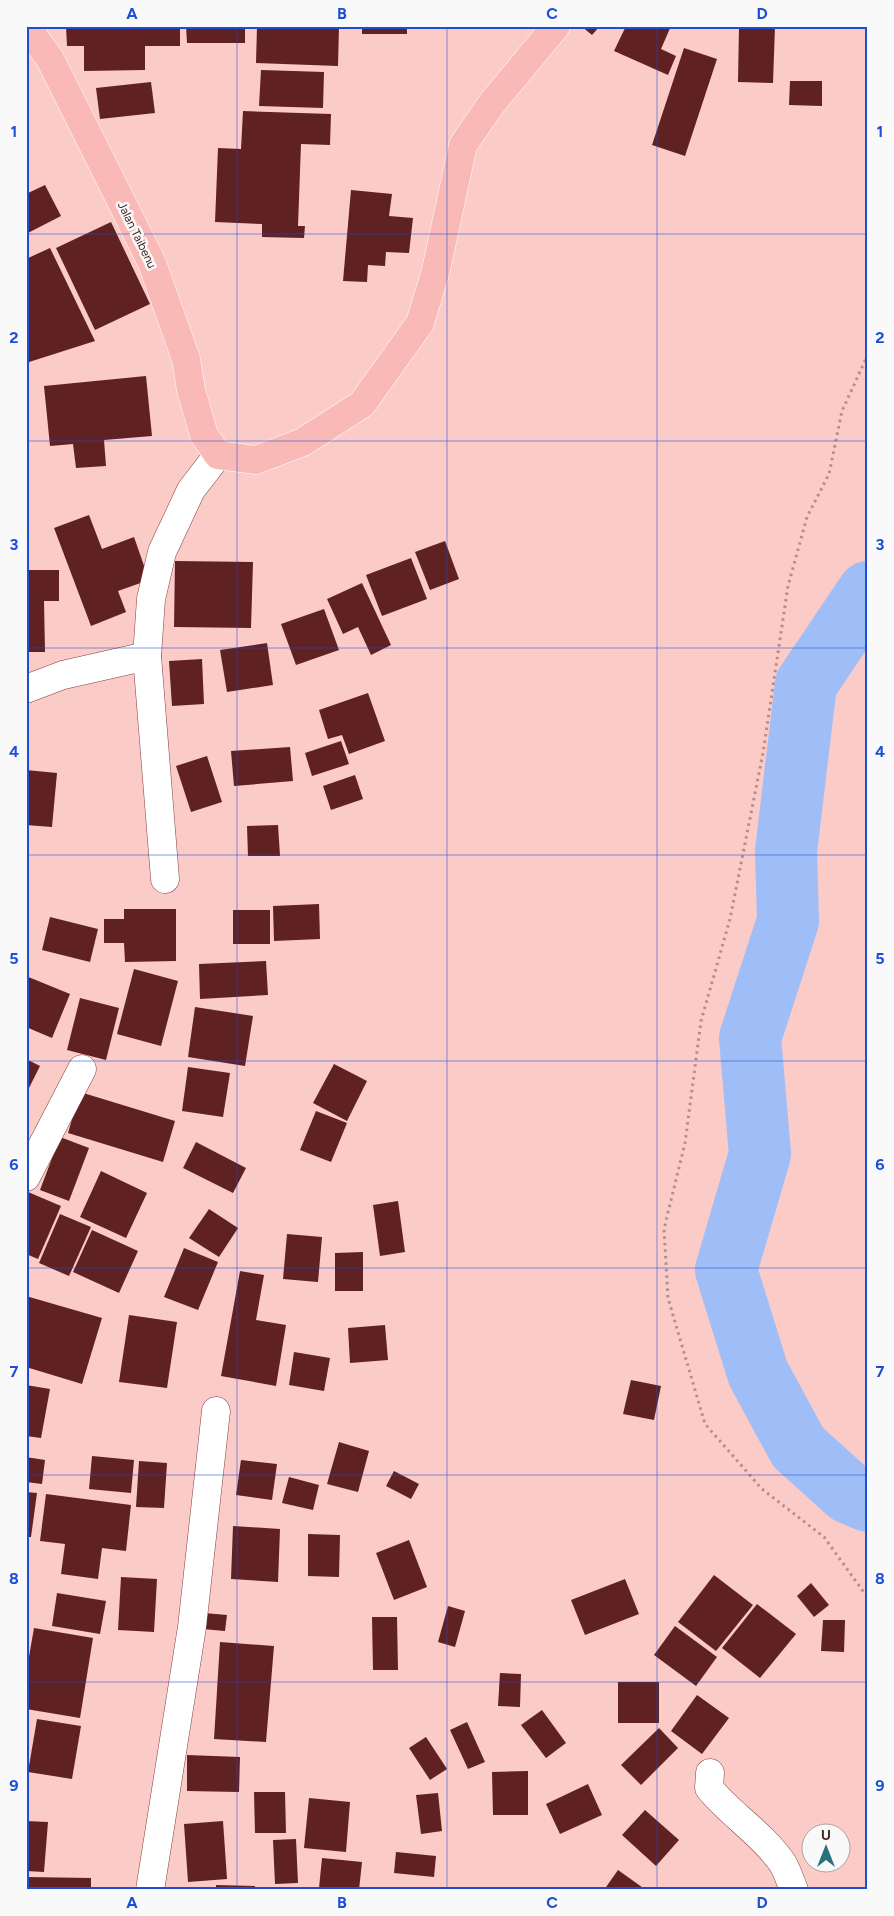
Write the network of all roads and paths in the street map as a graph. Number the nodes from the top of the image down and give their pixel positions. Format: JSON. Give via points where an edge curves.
{"nodes":[{"id":1,"x":26,"y":26,"type":"edge"},
{"id":2,"x":556,"y":26,"type":"edge"},
{"id":3,"x":868,"y":354,"type":"edge"},
{"id":4,"x":218,"y":455,"type":"junction"},
{"id":5,"x":147,"y":656,"type":"junction"},
{"id":6,"x":26,"y":689,"type":"edge"},
{"id":7,"x":165,"y":880,"type":"dead end"},
{"id":8,"x":82,"y":1069,"type":"dead end"},
{"id":9,"x":26,"y":1177,"type":"edge"},
{"id":10,"x":216,"y":1411,"type":"dead end"},
{"id":11,"x":868,"y":1598,"type":"edge"},
{"id":12,"x":710,"y":1773,"type":"dead end"},
{"id":13,"x":150,"y":1890,"type":"edge"},
{"id":14,"x":794,"y":1890,"type":"edge"}],
"edges":[{"from":1,"to":4,"type":"main road","name":"Jalan Taibenu","via":[[50,59],[152,263],[186,359],[204,435]]},
{"from":2,"to":4,"type":"main road","via":[[492,103],[463,145],[436,270],[420,324],[362,404],[303,442],[256,460]]},
{"from":3,"to":11,"type":"path","via":[[842,411],[829,474],[807,517],[788,586],[761,763],[730,920],[701,1022],[684,1143],[664,1229],[668,1298],[705,1424],[762,1489],[824,1538]]},
{"from":4,"to":5,"type":"street","via":[[191,490],[162,552],[151,599]]},
{"from":5,"to":6,"type":"street","via":[[63,675]]},
{"from":5,"to":7,"type":"street"},
{"from":8,"to":9,"type":"street"},
{"from":10,"to":13,"type":"street","via":[[192,1627]]},
{"from":12,"to":14,"type":"street","via":[[709,1788],[722,1805],[751,1828],[782,1862]]}]}
